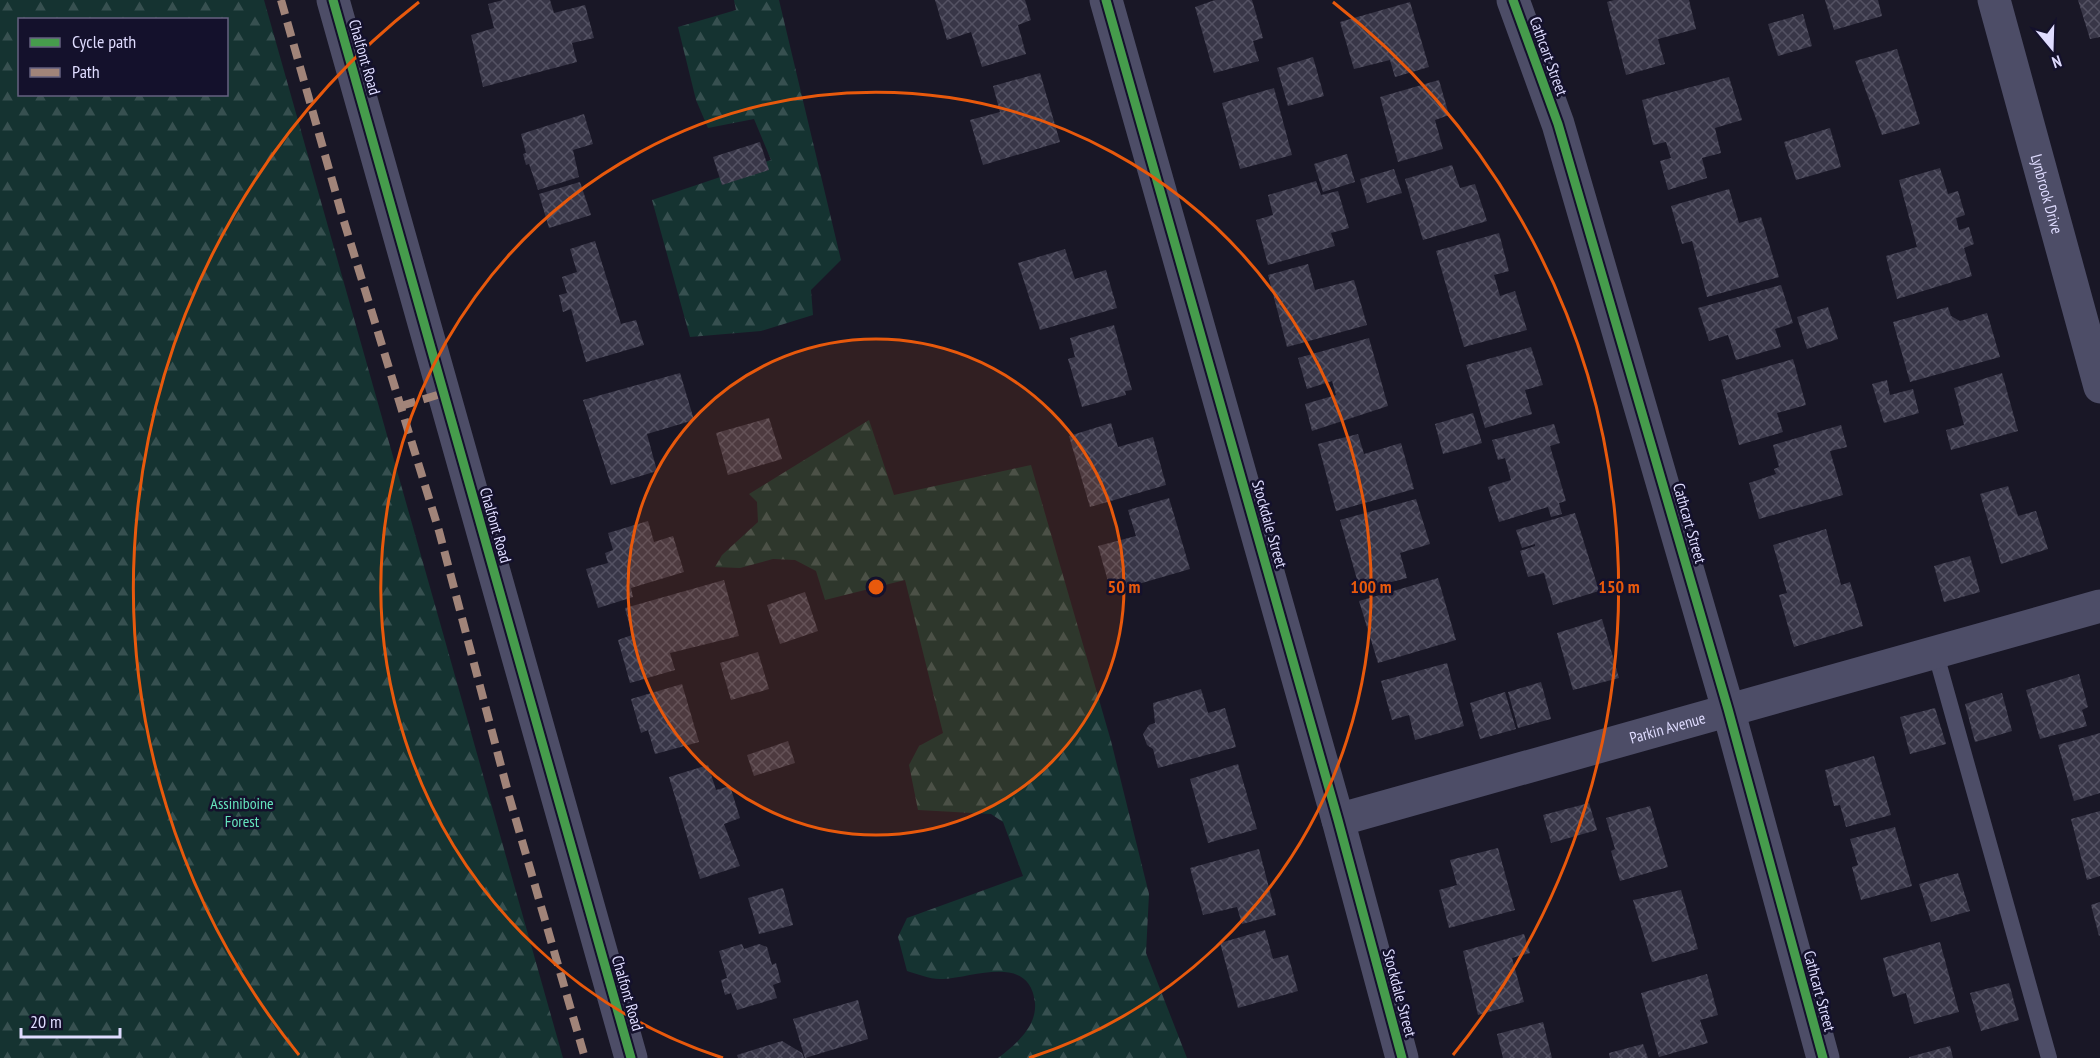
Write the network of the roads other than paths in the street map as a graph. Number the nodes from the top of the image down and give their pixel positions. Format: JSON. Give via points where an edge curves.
{"nodes":[{"id":1,"x":333,"y":0,"type":"edge"},
{"id":2,"x":1106,"y":0,"type":"edge"},
{"id":3,"x":1513,"y":0,"type":"edge"},
{"id":4,"x":1994,"y":0,"type":"edge"},
{"id":5,"x":2100,"y":387,"type":"edge"},
{"id":6,"x":2100,"y":606,"type":"edge"},
{"id":7,"x":1935,"y":651,"type":"junction"},
{"id":8,"x":1728,"y":709,"type":"junction"},
{"id":9,"x":1338,"y":820,"type":"junction"},
{"id":10,"x":631,"y":1058,"type":"edge"},
{"id":11,"x":1402,"y":1058,"type":"edge"},
{"id":12,"x":1823,"y":1058,"type":"edge"},
{"id":13,"x":2049,"y":1058,"type":"edge"}],
"edges":[{"from":1,"to":10,"type":"street","name":"Chalfont Road"},
{"from":2,"to":9,"type":"street","name":"Stockdale Street"},
{"from":3,"to":8,"type":"street","name":"Cathcart Street","via":[[1558,124]]},
{"from":4,"to":5,"type":"street","name":"Lynbrook Drive"},
{"from":6,"to":7,"type":"street","name":"Parkin Avenue"},
{"from":7,"to":8,"type":"street","name":"Parkin Avenue"},
{"from":7,"to":13,"type":"lane"},
{"from":8,"to":9,"type":"street","name":"Parkin Avenue"},
{"from":8,"to":12,"type":"street","name":"Cathcart Street"},
{"from":9,"to":11,"type":"street","name":"Stockdale Street"}]}
